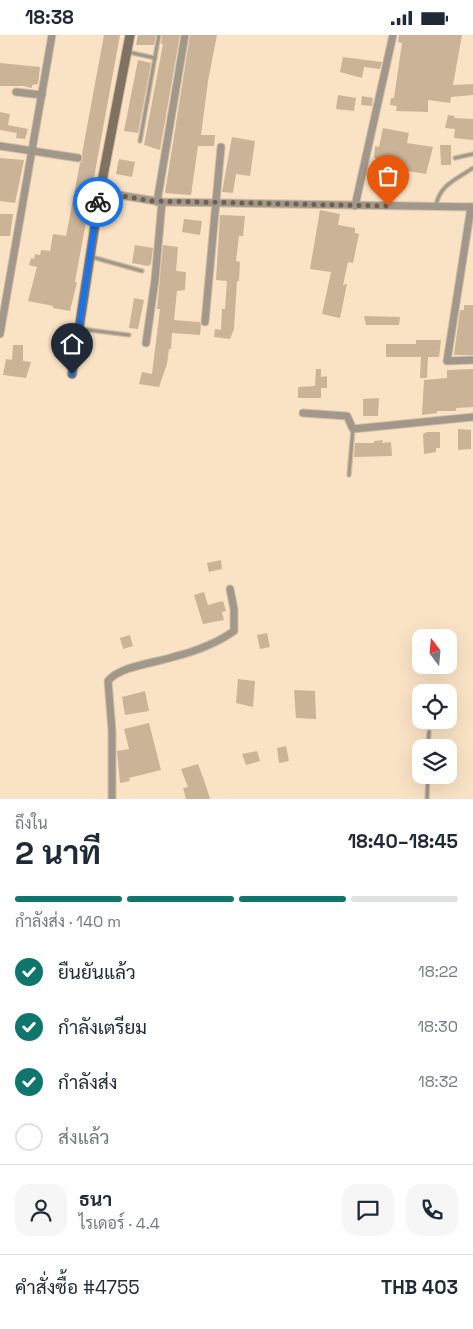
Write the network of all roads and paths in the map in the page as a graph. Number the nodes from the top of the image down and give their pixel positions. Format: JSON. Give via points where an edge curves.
{"nodes":[{"id":1,"x":52,"y":35,"type":"edge"},
{"id":2,"x":130,"y":35,"type":"edge"},
{"id":3,"x":158,"y":35,"type":"edge"},
{"id":4,"x":185,"y":35,"type":"edge"},
{"id":5,"x":393,"y":35,"type":"edge"},
{"id":6,"x":126,"y":51,"type":"junction"},
{"id":7,"x":154,"y":58,"type":"junction"},
{"id":8,"x":16,"y":92,"type":"dead end"},
{"id":9,"x":42,"y":95,"type":"junction"},
{"id":10,"x":140,"y":141,"type":"dead end"},
{"id":11,"x":0,"y":147,"type":"edge"},
{"id":12,"x":221,"y":147,"type":"dead end"},
{"id":13,"x":32,"y":151,"type":"junction"},
{"id":14,"x":473,"y":154,"type":"edge"},
{"id":15,"x":78,"y":158,"type":"dead end"},
{"id":16,"x":455,"y":158,"type":"dead end"},
{"id":17,"x":473,"y":168,"type":"edge"},
{"id":18,"x":100,"y":192,"type":"junction"},
{"id":19,"x":160,"y":202,"type":"junction"},
{"id":20,"x":215,"y":204,"type":"junction"},
{"id":21,"x":355,"y":206,"type":"junction"},
{"id":22,"x":436,"y":206,"type":"junction"},
{"id":23,"x":472,"y":207,"type":"edge"},
{"id":24,"x":89,"y":257,"type":"junction"},
{"id":25,"x":142,"y":271,"type":"dead end"},
{"id":26,"x":205,"y":322,"type":"dead end"},
{"id":27,"x":78,"y":328,"type":"junction"},
{"id":28,"x":0,"y":334,"type":"edge"},
{"id":29,"x":129,"y":335,"type":"dead end"},
{"id":30,"x":146,"y":343,"type":"dead end"},
{"id":31,"x":473,"y":359,"type":"edge"},
{"id":32,"x":72,"y":374,"type":"dead end"},
{"id":33,"x":303,"y":413,"type":"dead end"},
{"id":34,"x":473,"y":417,"type":"edge"},
{"id":35,"x":353,"y":429,"type":"junction"},
{"id":36,"x":349,"y":475,"type":"dead end"},
{"id":37,"x":230,"y":589,"type":"dead end"},
{"id":38,"x":429,"y":732,"type":"dead end"},
{"id":39,"x":429,"y":739,"type":"edge"},
{"id":40,"x":428,"y":784,"type":"edge"},
{"id":41,"x":112,"y":799,"type":"edge"},
{"id":42,"x":427,"y":799,"type":"edge"}],
"edges":[{"from":1,"to":9,"type":"street"},
{"from":2,"to":6,"type":"street"},
{"from":3,"to":7,"type":"lane"},
{"from":4,"to":19,"type":"street"},
{"from":5,"to":21,"type":"street"},
{"from":6,"to":7,"type":"lane"},
{"from":6,"to":18,"type":"street"},
{"from":7,"to":10,"type":"lane"},
{"from":8,"to":9,"type":"street"},
{"from":9,"to":13,"type":"street"},
{"from":11,"to":13,"type":"street"},
{"from":12,"to":20,"type":"street"},
{"from":13,"to":15,"type":"street"},
{"from":13,"to":28,"type":"street"},
{"from":14,"to":16,"type":"lane"},
{"from":17,"to":22,"type":"lane","via":[[443,188]]},
{"from":18,"to":19,"type":"street"},
{"from":18,"to":24,"type":"street"},
{"from":19,"to":20,"type":"street"},
{"from":19,"to":30,"type":"street","via":[[155,280]]},
{"from":20,"to":21,"type":"street"},
{"from":20,"to":26,"type":"street"},
{"from":21,"to":22,"type":"street"},
{"from":22,"to":23,"type":"street"},
{"from":23,"to":31,"type":"street","via":[[447,361]]},
{"from":24,"to":25,"type":"lane"},
{"from":24,"to":27,"type":"street"},
{"from":27,"to":29,"type":"lane"},
{"from":27,"to":32,"type":"street"},
{"from":33,"to":35,"type":"street","via":[[347,416]]},
{"from":34,"to":35,"type":"street"},
{"from":35,"to":36,"type":"lane"},
{"from":37,"to":41,"type":"street","via":[[234,631],[180,655],[117,672],[108,681]]},
{"from":38,"to":39,"type":"lane"},
{"from":40,"to":42,"type":"lane"}]}
